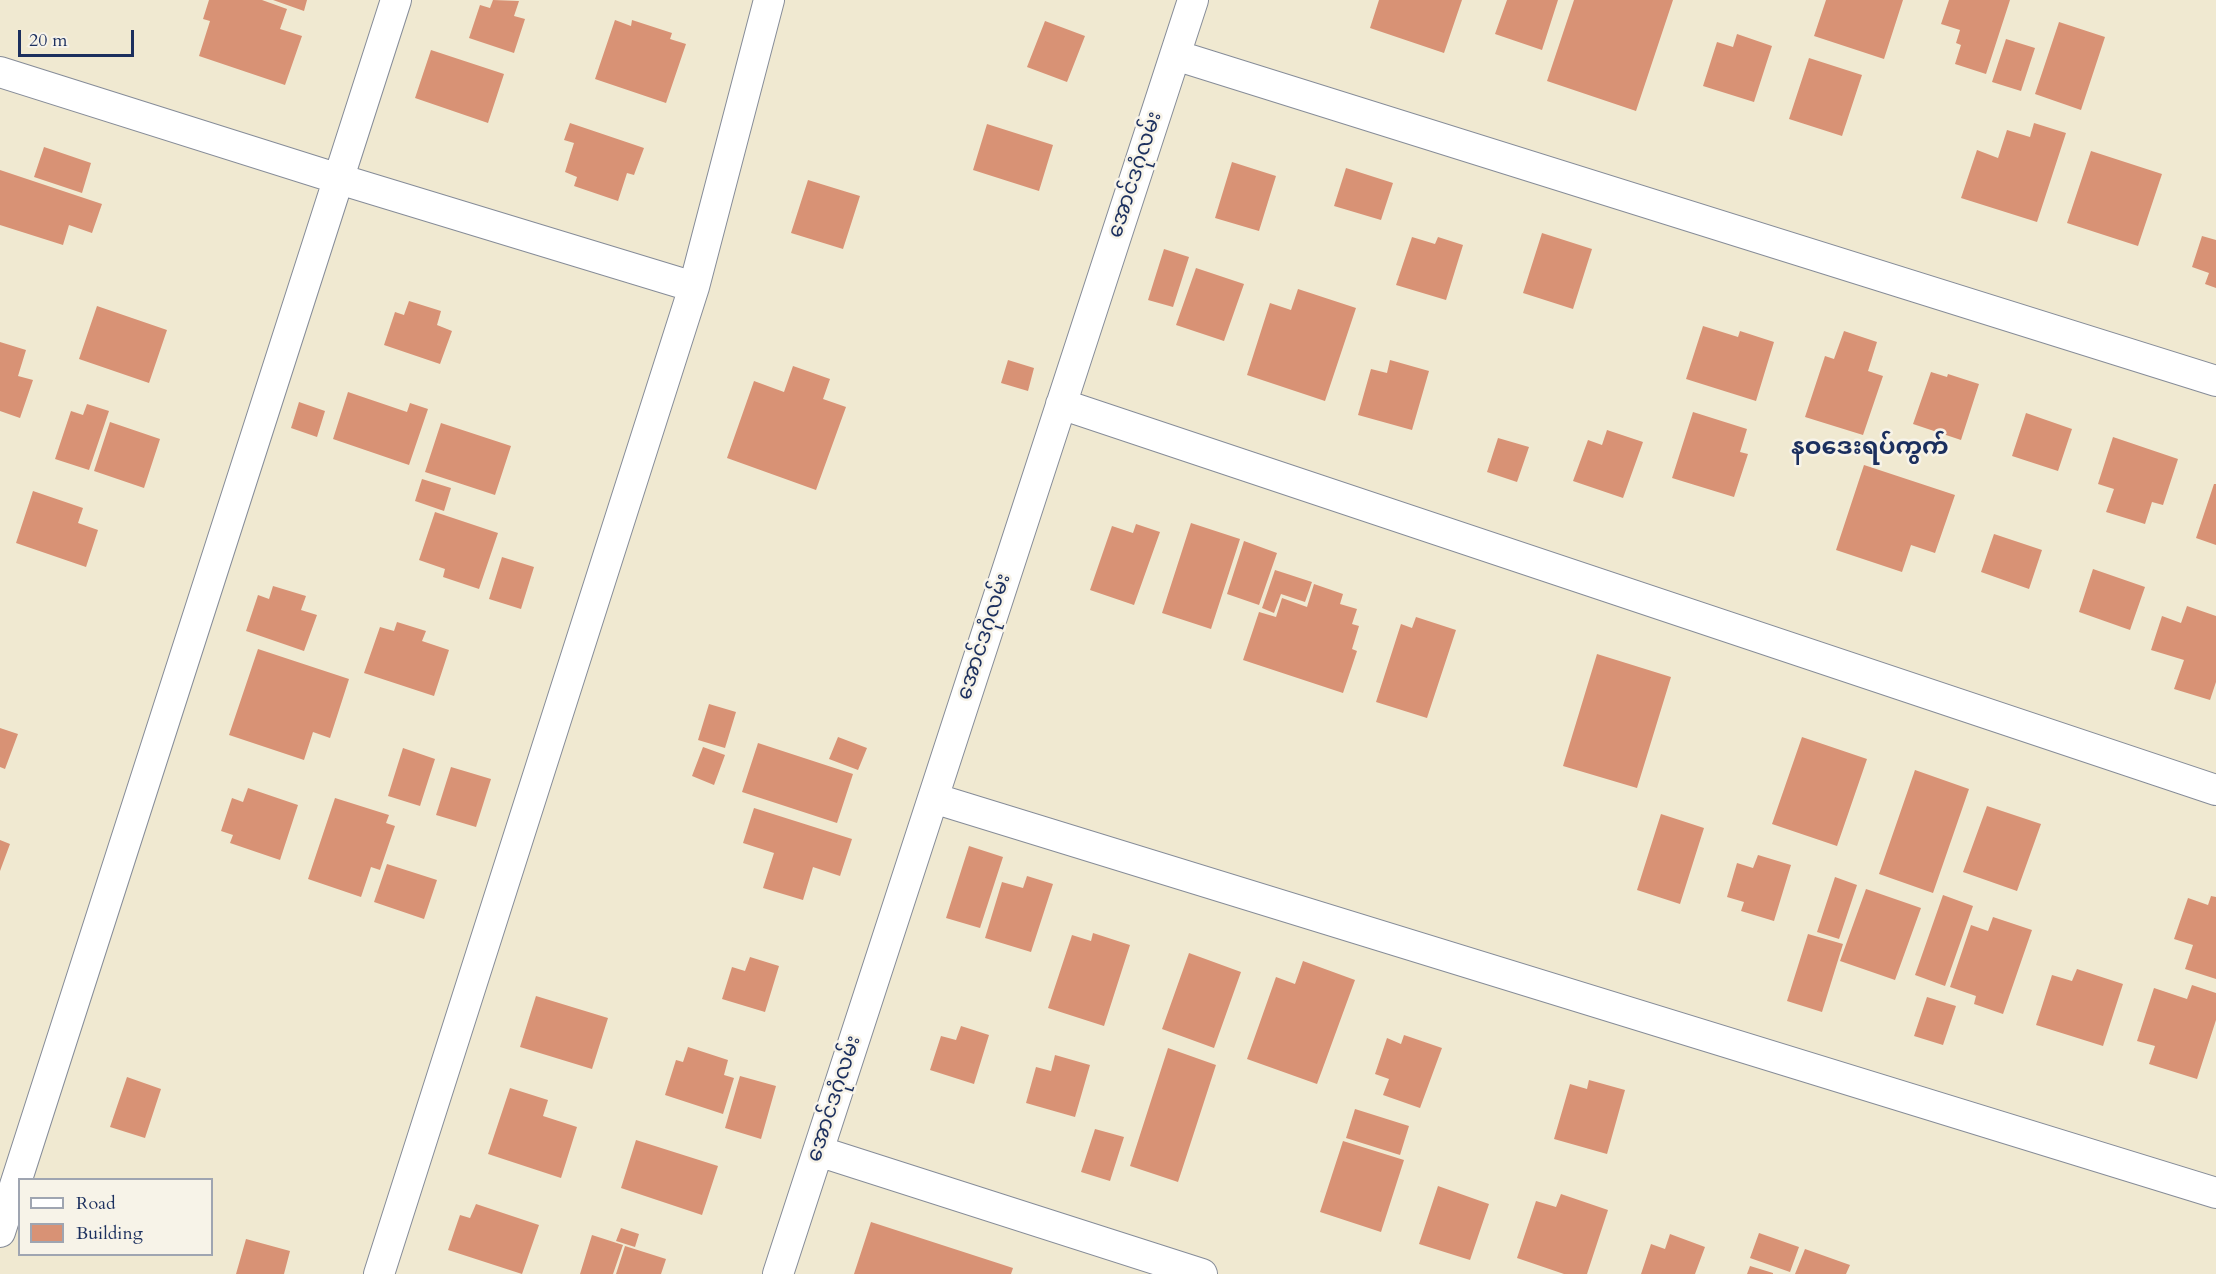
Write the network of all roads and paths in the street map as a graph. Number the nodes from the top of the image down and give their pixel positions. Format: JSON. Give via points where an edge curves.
{"nodes":[{"id":1,"x":396,"y":0,"type":"edge"},
{"id":2,"x":769,"y":0,"type":"edge"},
{"id":3,"x":1193,"y":0,"type":"edge"},
{"id":4,"x":1175,"y":56,"type":"junction"},
{"id":5,"x":0,"y":72,"type":"edge"},
{"id":6,"x":339,"y":179,"type":"junction"},
{"id":7,"x":694,"y":287,"type":"junction"},
{"id":8,"x":2216,"y":381,"type":"edge"},
{"id":9,"x":1061,"y":404,"type":"junction"},
{"id":10,"x":2216,"y":790,"type":"edge"},
{"id":11,"x":933,"y":798,"type":"junction"},
{"id":12,"x":818,"y":1150,"type":"junction"},
{"id":13,"x":2216,"y":1193,"type":"edge"},
{"id":14,"x":0,"y":1232,"type":"edge"},
{"id":15,"x":379,"y":1274,"type":"edge"},
{"id":16,"x":778,"y":1274,"type":"edge"},
{"id":17,"x":1202,"y":1274,"type":"edge"}],
"edges":[{"from":1,"to":6,"type":"street"},
{"from":2,"to":7,"type":"street"},
{"from":3,"to":4,"type":"street","name":"အောင်ဒဂုံလမ်း"},
{"from":4,"to":8,"type":"street"},
{"from":4,"to":9,"type":"street","name":"အောင်ဒဂုံလမ်း"},
{"from":5,"to":6,"type":"street"},
{"from":6,"to":7,"type":"street"},
{"from":6,"to":14,"type":"street"},
{"from":7,"to":15,"type":"street"},
{"from":9,"to":10,"type":"street"},
{"from":9,"to":11,"type":"street","name":"အောင်ဒဂုံလမ်း"},
{"from":11,"to":12,"type":"street","name":"အောင်ဒဂုံလမ်း"},
{"from":11,"to":13,"type":"street"},
{"from":12,"to":16,"type":"street","name":"အောင်ဒဂုံလမ်း"},
{"from":12,"to":17,"type":"street"}]}
